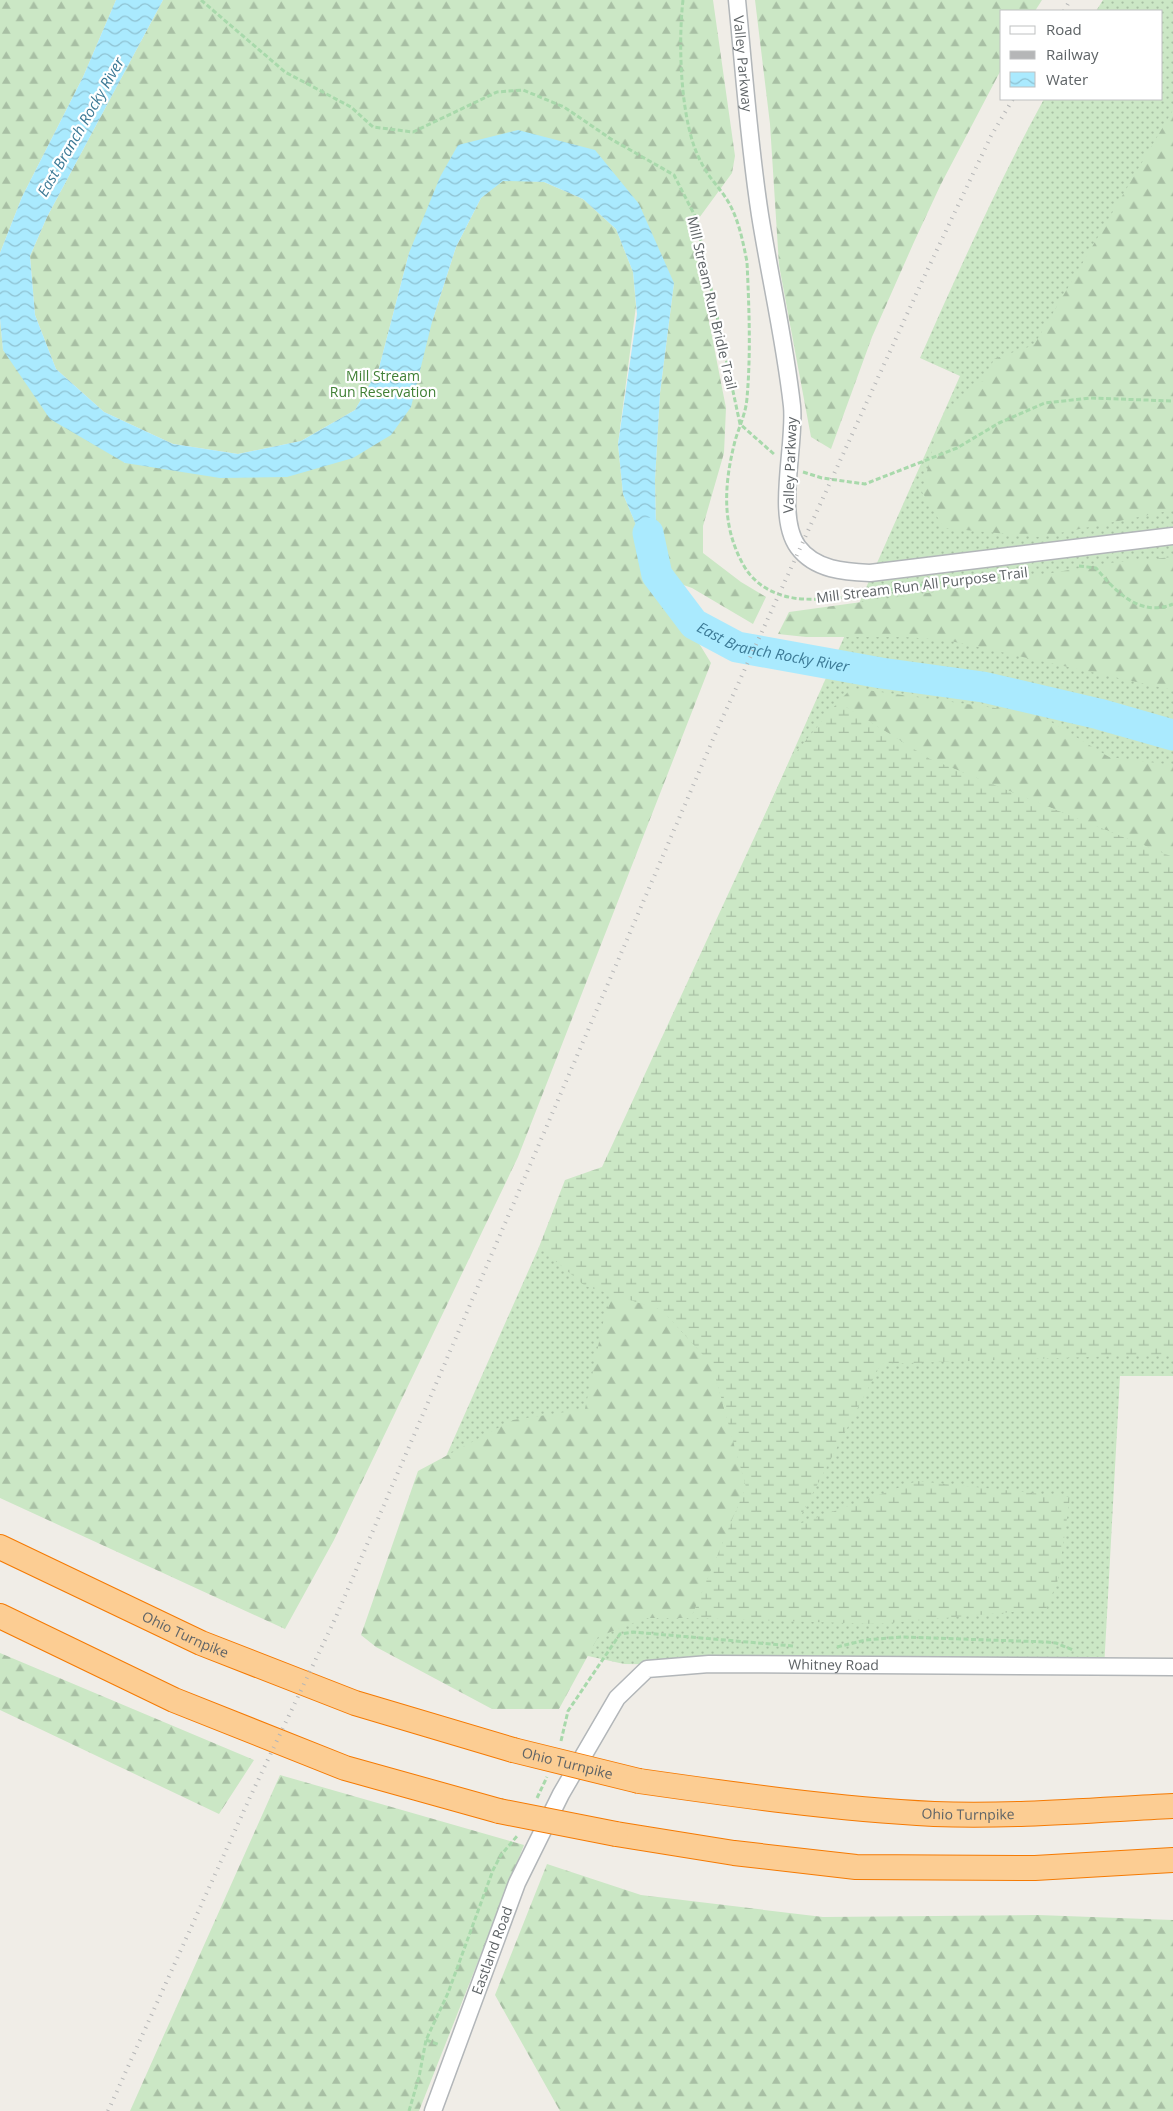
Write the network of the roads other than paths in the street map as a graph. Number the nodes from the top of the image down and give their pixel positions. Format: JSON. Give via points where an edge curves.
{"nodes":[{"id":1,"x":737,"y":0,"type":"edge"},
{"id":2,"x":1173,"y":536,"type":"edge"},
{"id":3,"x":0,"y":1547,"type":"edge"},
{"id":4,"x":0,"y":1616,"type":"edge"},
{"id":5,"x":1173,"y":1667,"type":"edge"},
{"id":6,"x":561,"y":1794,"type":"joint"},
{"id":7,"x":1173,"y":1806,"type":"edge"},
{"id":8,"x":1173,"y":1860,"type":"edge"},
{"id":9,"x":433,"y":2111,"type":"edge"}],
"edges":[{"from":1,"to":2,"type":"street","name":"Valley Parkway","via":[[760,213],[792,407],[788,515],[790,530],[798,547],[812,561],[842,572],[870,574]]},
{"from":3,"to":7,"type":"highway","name":"Ohio Turnpike","bridge":true,"via":[[201,1643],[355,1703],[513,1750],[639,1781],[772,1799],[934,1814]]},
{"from":4,"to":8,"type":"highway","bridge":true,"via":[[174,1700],[336,1765],[499,1811],[734,1854],[856,1867],[1034,1868]]},
{"from":5,"to":6,"type":"street","name":"Whitney Road","via":[[709,1664],[647,1669],[617,1698]]},
{"from":6,"to":9,"type":"street","name":"Eastland Road","via":[[517,1883]]}]}
